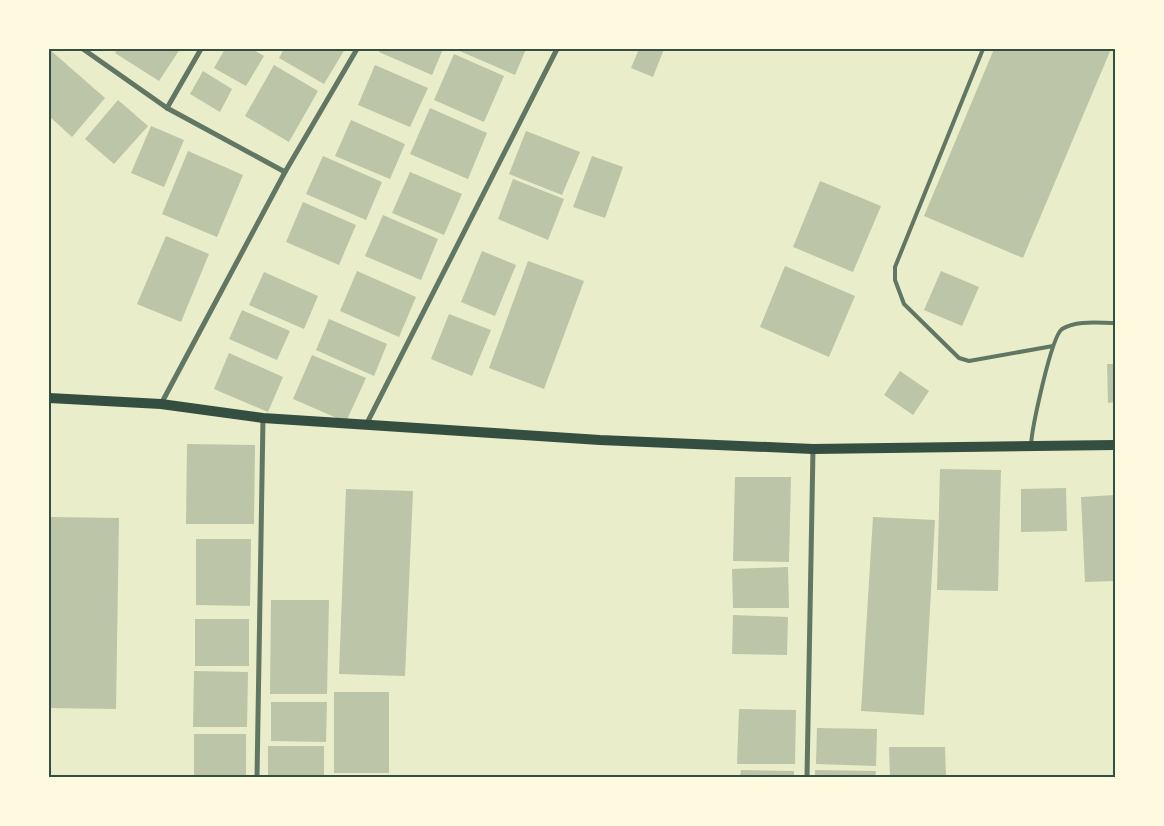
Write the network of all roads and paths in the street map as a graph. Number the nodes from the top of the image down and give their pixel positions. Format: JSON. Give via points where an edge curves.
{"nodes":[{"id":1,"x":83,"y":49,"type":"edge"},
{"id":2,"x":201,"y":49,"type":"edge"},
{"id":3,"x":357,"y":49,"type":"edge"},
{"id":4,"x":557,"y":49,"type":"edge"},
{"id":5,"x":984,"y":49,"type":"edge"},
{"id":6,"x":167,"y":108,"type":"junction"},
{"id":7,"x":285,"y":172,"type":"junction"},
{"id":8,"x":1115,"y":323,"type":"edge"},
{"id":9,"x":1053,"y":346,"type":"junction"},
{"id":10,"x":49,"y":398,"type":"edge"},
{"id":11,"x":161,"y":404,"type":"junction"},
{"id":12,"x":262,"y":418,"type":"junction"},
{"id":13,"x":365,"y":425,"type":"junction"},
{"id":14,"x":1115,"y":445,"type":"edge"},
{"id":15,"x":1031,"y":447,"type":"junction"},
{"id":16,"x":812,"y":449,"type":"junction"},
{"id":17,"x":257,"y":777,"type":"edge"},
{"id":18,"x":807,"y":777,"type":"edge"}],
"edges":[{"from":1,"to":6,"type":"street"},
{"from":2,"to":6,"type":"street"},
{"from":3,"to":7,"type":"street"},
{"from":4,"to":13,"type":"street"},
{"from":5,"to":9,"type":"lane","via":[[895,267],[895,280],[904,304],[959,358],[969,361]]},
{"from":6,"to":7,"type":"street"},
{"from":7,"to":11,"type":"street"},
{"from":8,"to":9,"type":"lane","via":[[1074,324],[1060,330]]},
{"from":9,"to":15,"type":"lane","via":[[1032,429]]},
{"from":10,"to":11,"type":"main road"},
{"from":11,"to":12,"type":"main road"},
{"from":12,"to":13,"type":"main road"},
{"from":12,"to":17,"type":"street"},
{"from":13,"to":16,"type":"main road"},
{"from":14,"to":15,"type":"main road"},
{"from":15,"to":16,"type":"main road"},
{"from":16,"to":18,"type":"street"}]}
